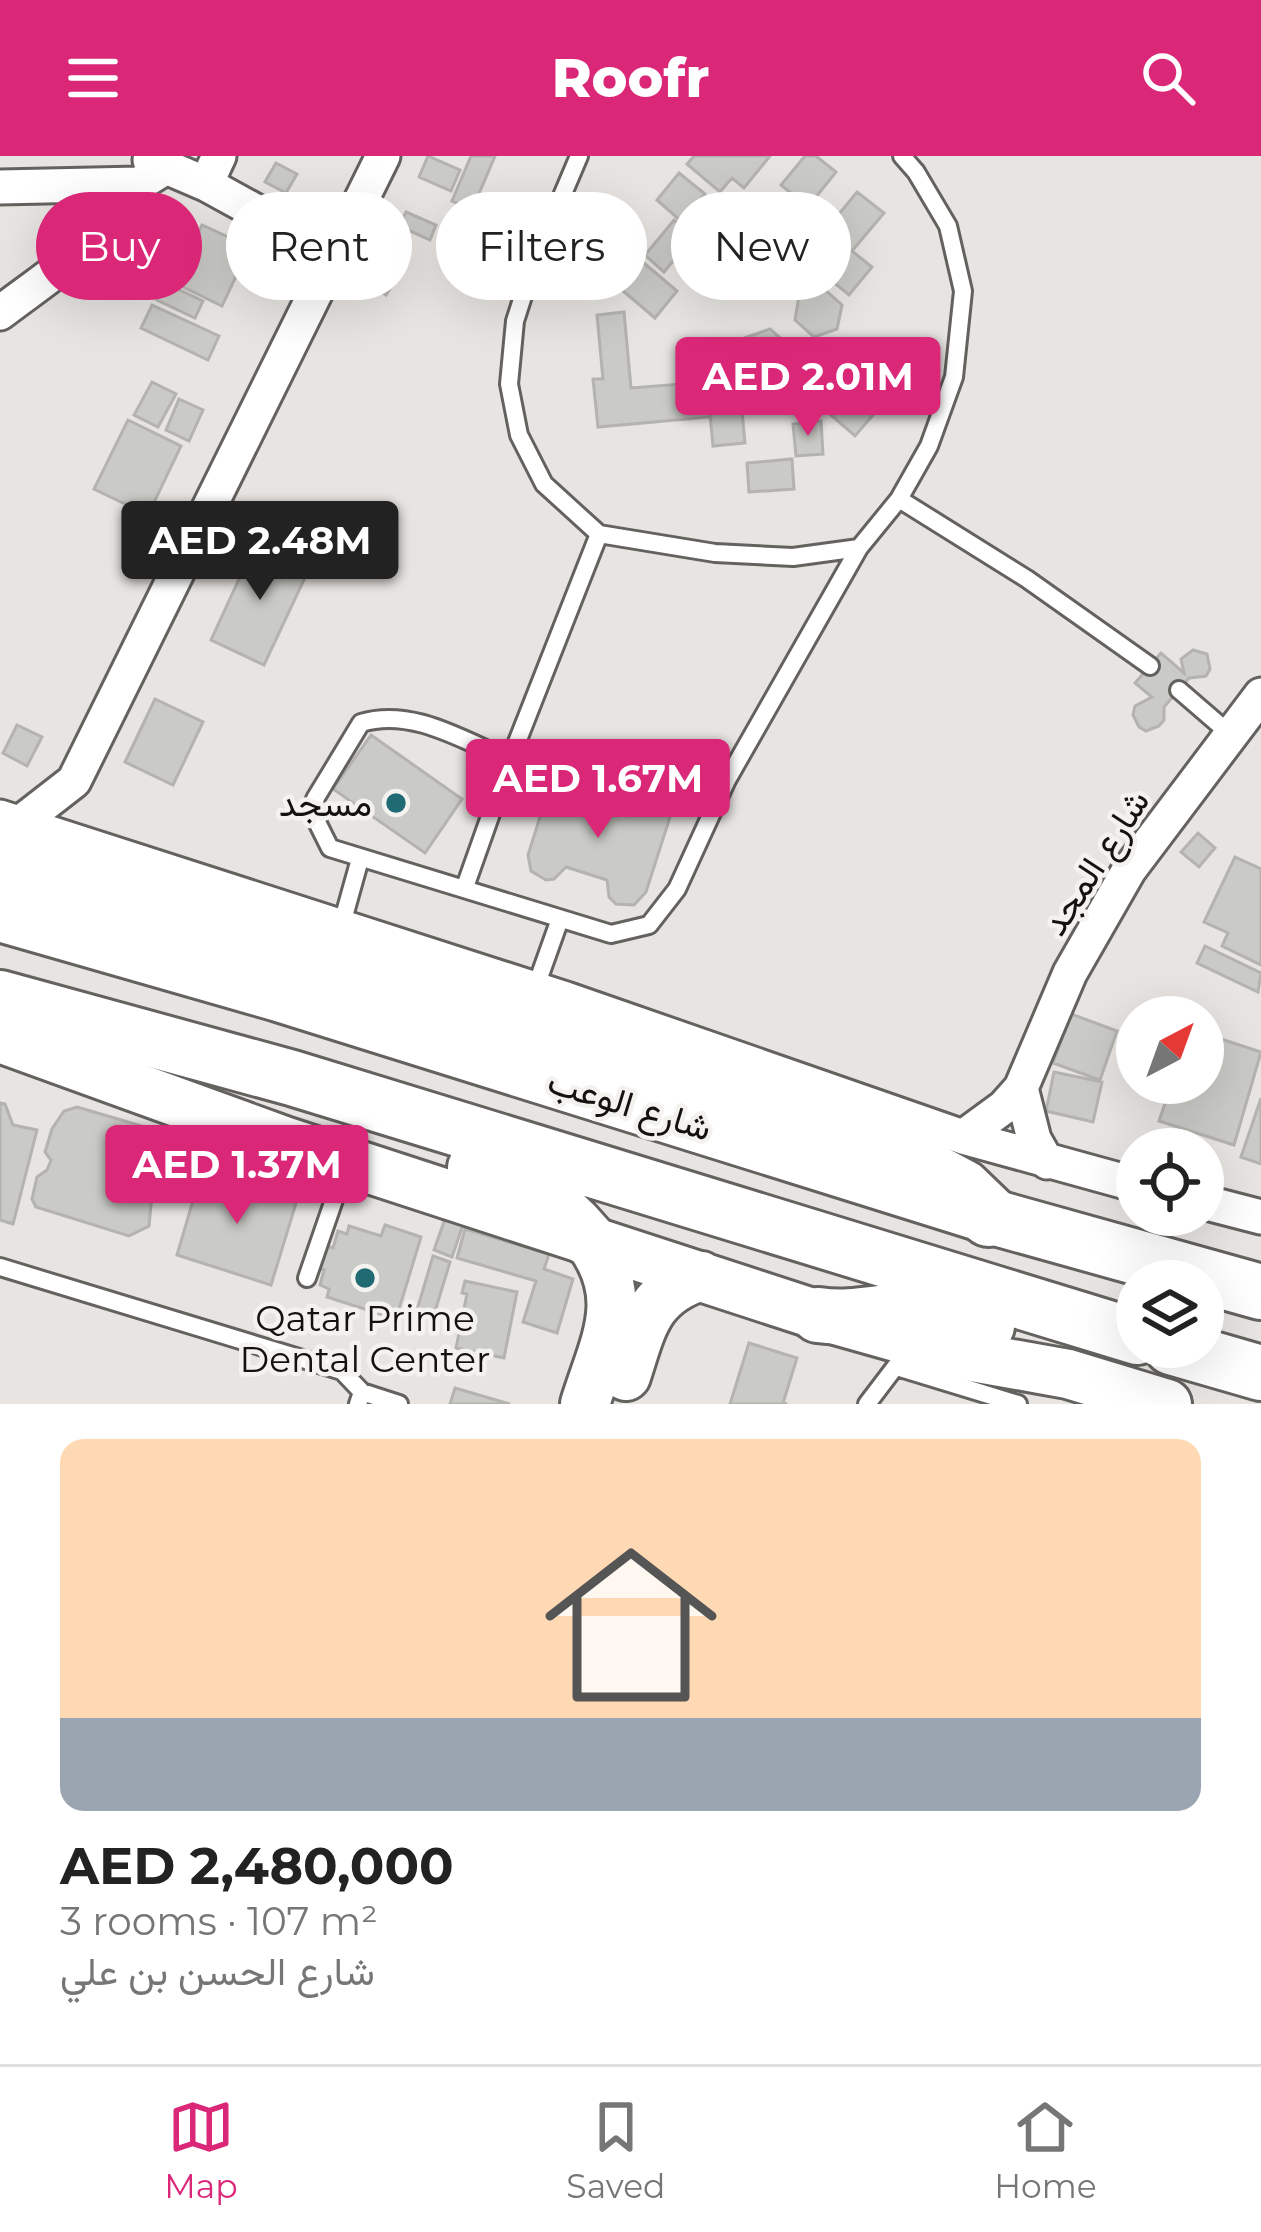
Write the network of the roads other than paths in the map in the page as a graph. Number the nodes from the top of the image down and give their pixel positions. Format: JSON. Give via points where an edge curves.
{"nodes":[{"id":1,"x":383,"y":156,"type":"edge"},
{"id":2,"x":579,"y":156,"type":"edge"},
{"id":3,"x":902,"y":156,"type":"edge"},
{"id":4,"x":151,"y":166,"type":"edge"},
{"id":5,"x":212,"y":170,"type":"edge"},
{"id":6,"x":0,"y":188,"type":"edge"},
{"id":7,"x":240,"y":192,"type":"edge"},
{"id":8,"x":365,"y":192,"type":"edge"},
{"id":9,"x":311,"y":300,"type":"edge"},
{"id":10,"x":0,"y":313,"type":"edge"},
{"id":11,"x":899,"y":499,"type":"junction"},
{"id":12,"x":598,"y":534,"type":"junction"},
{"id":13,"x":860,"y":548,"type":"junction"},
{"id":14,"x":1150,"y":666,"type":"dead end"},
{"id":15,"x":1179,"y":690,"type":"dead end"},
{"id":16,"x":1261,"y":695,"type":"edge"},
{"id":17,"x":1230,"y":734,"type":"junction"},
{"id":18,"x":511,"y":760,"type":"junction"},
{"id":19,"x":74,"y":781,"type":"junction"},
{"id":20,"x":7,"y":833,"type":"edge"},
{"id":21,"x":91,"y":847,"type":"junction"},
{"id":22,"x":360,"y":859,"type":"junction"},
{"id":23,"x":465,"y":887,"type":"junction"},
{"id":24,"x":0,"y":914,"type":"edge"},
{"id":25,"x":560,"y":919,"type":"junction"},
{"id":26,"x":341,"y":927,"type":"junction"},
{"id":27,"x":535,"y":989,"type":"junction"},
{"id":28,"x":0,"y":998,"type":"edge"},
{"id":29,"x":0,"y":1038,"type":"edge"},
{"id":30,"x":292,"y":1078,"type":"junction"},
{"id":31,"x":1021,"y":1088,"type":"junction"},
{"id":32,"x":962,"y":1137,"type":"junction"},
{"id":33,"x":346,"y":1161,"type":"junction"},
{"id":34,"x":1047,"y":1162,"type":"junction"},
{"id":35,"x":1116,"y":1180,"type":"edge"},
{"id":36,"x":1224,"y":1207,"type":"edge"},
{"id":37,"x":988,"y":1216,"type":"junction"},
{"id":38,"x":1261,"y":1217,"type":"edge"},
{"id":39,"x":587,"y":1238,"type":"junction"},
{"id":40,"x":0,"y":1267,"type":"edge"},
{"id":41,"x":701,"y":1276,"type":"junction"},
{"id":42,"x":308,"y":1279,"type":"dead end"},
{"id":43,"x":1261,"y":1292,"type":"edge"},
{"id":44,"x":818,"y":1316,"type":"junction"},
{"id":45,"x":1116,"y":1330,"type":"edge"},
{"id":46,"x":1116,"y":1333,"type":"edge"},
{"id":47,"x":905,"y":1355,"type":"junction"},
{"id":48,"x":1224,"y":1362,"type":"edge"},
{"id":49,"x":1261,"y":1373,"type":"edge"},
{"id":50,"x":360,"y":1398,"type":"edge"},
{"id":51,"x":400,"y":1404,"type":"edge"},
{"id":52,"x":585,"y":1404,"type":"edge"},
{"id":53,"x":616,"y":1404,"type":"edge"},
{"id":54,"x":867,"y":1404,"type":"edge"},
{"id":55,"x":1018,"y":1404,"type":"edge"},
{"id":56,"x":1167,"y":1404,"type":"edge"}],
"edges":[{"from":1,"to":8,"type":"street"},
{"from":2,"to":12,"type":"lane","via":[[515,321],[509,384],[519,435],[544,484]]},
{"from":3,"to":11,"type":"lane","via":[[947,226],[963,291],[954,377]]},
{"from":4,"to":5,"type":"street"},
{"from":4,"to":6,"type":"street"},
{"from":4,"to":10,"type":"street","via":[[113,224]]},
{"from":5,"to":7,"type":"street"},
{"from":9,"to":19,"type":"street"},
{"from":11,"to":13,"type":"lane"},
{"from":11,"to":14,"type":"lane"},
{"from":12,"to":13,"type":"lane","via":[[715,553],[793,557]]},
{"from":12,"to":18,"type":"lane"},
{"from":13,"to":25,"type":"lane","via":[[727,780],[677,890],[650,925],[611,934]]},
{"from":15,"to":17,"type":"lane"},
{"from":16,"to":17,"type":"street","name":"شارع المجد"},
{"from":17,"to":31,"type":"street","name":"شارع المجد","via":[[1130,870],[1070,973]]},
{"from":18,"to":22,"type":"lane","via":[[405,718],[362,723],[315,800],[330,848]]},
{"from":18,"to":23,"type":"lane"},
{"from":19,"to":20,"type":"street"},
{"from":19,"to":21,"type":"street"},
{"from":20,"to":21,"type":"street","name":"شارع الوعب"},
{"from":20,"to":37,"type":"highway","via":[[344,970],[898,1156],[962,1190]]},
{"from":21,"to":26,"type":"street","name":"شارع الوعب"},
{"from":22,"to":23,"type":"lane"},
{"from":22,"to":26,"type":"lane"},
{"from":23,"to":25,"type":"lane"},
{"from":24,"to":37,"type":"main road","name":"شارع الوعب"},
{"from":25,"to":27,"type":"lane"},
{"from":26,"to":27,"type":"street","name":"شارع الوعب"},
{"from":27,"to":32,"type":"street","name":"شارع الوعب"},
{"from":28,"to":30,"type":"main road","name":"شارع الوعب"},
{"from":29,"to":33,"type":"street"},
{"from":30,"to":39,"type":"main road","via":[[372,1135],[543,1194]]},
{"from":30,"to":45,"type":"main road","name":"شارع الوعب"},
{"from":31,"to":32,"type":"street","name":"شارع المجد"},
{"from":31,"to":34,"type":"street"},
{"from":32,"to":34,"type":"street","name":"شارع الوعب"},
{"from":33,"to":39,"type":"street"},
{"from":33,"to":42,"type":"lane"},
{"from":34,"to":35,"type":"street","name":"شارع الوعب"},
{"from":36,"to":38,"type":"street"},
{"from":37,"to":43,"type":"main road","name":"شارع الوعب"},
{"from":39,"to":41,"type":"street"},
{"from":39,"to":52,"type":"street","via":[[607,1271],[615,1309]]},
{"from":40,"to":50,"type":"lane","via":[[342,1371]]},
{"from":41,"to":44,"type":"street"},
{"from":41,"to":53,"type":"street","via":[[651,1308]]},
{"from":44,"to":46,"type":"main road","via":[[932,1311],[1041,1339]]},
{"from":44,"to":47,"type":"street"},
{"from":47,"to":54,"type":"lane"},
{"from":47,"to":55,"type":"lane"},
{"from":47,"to":56,"type":"street","via":[[1068,1374]]},
{"from":48,"to":49,"type":"main road"},
{"from":50,"to":51,"type":"lane"}]}
